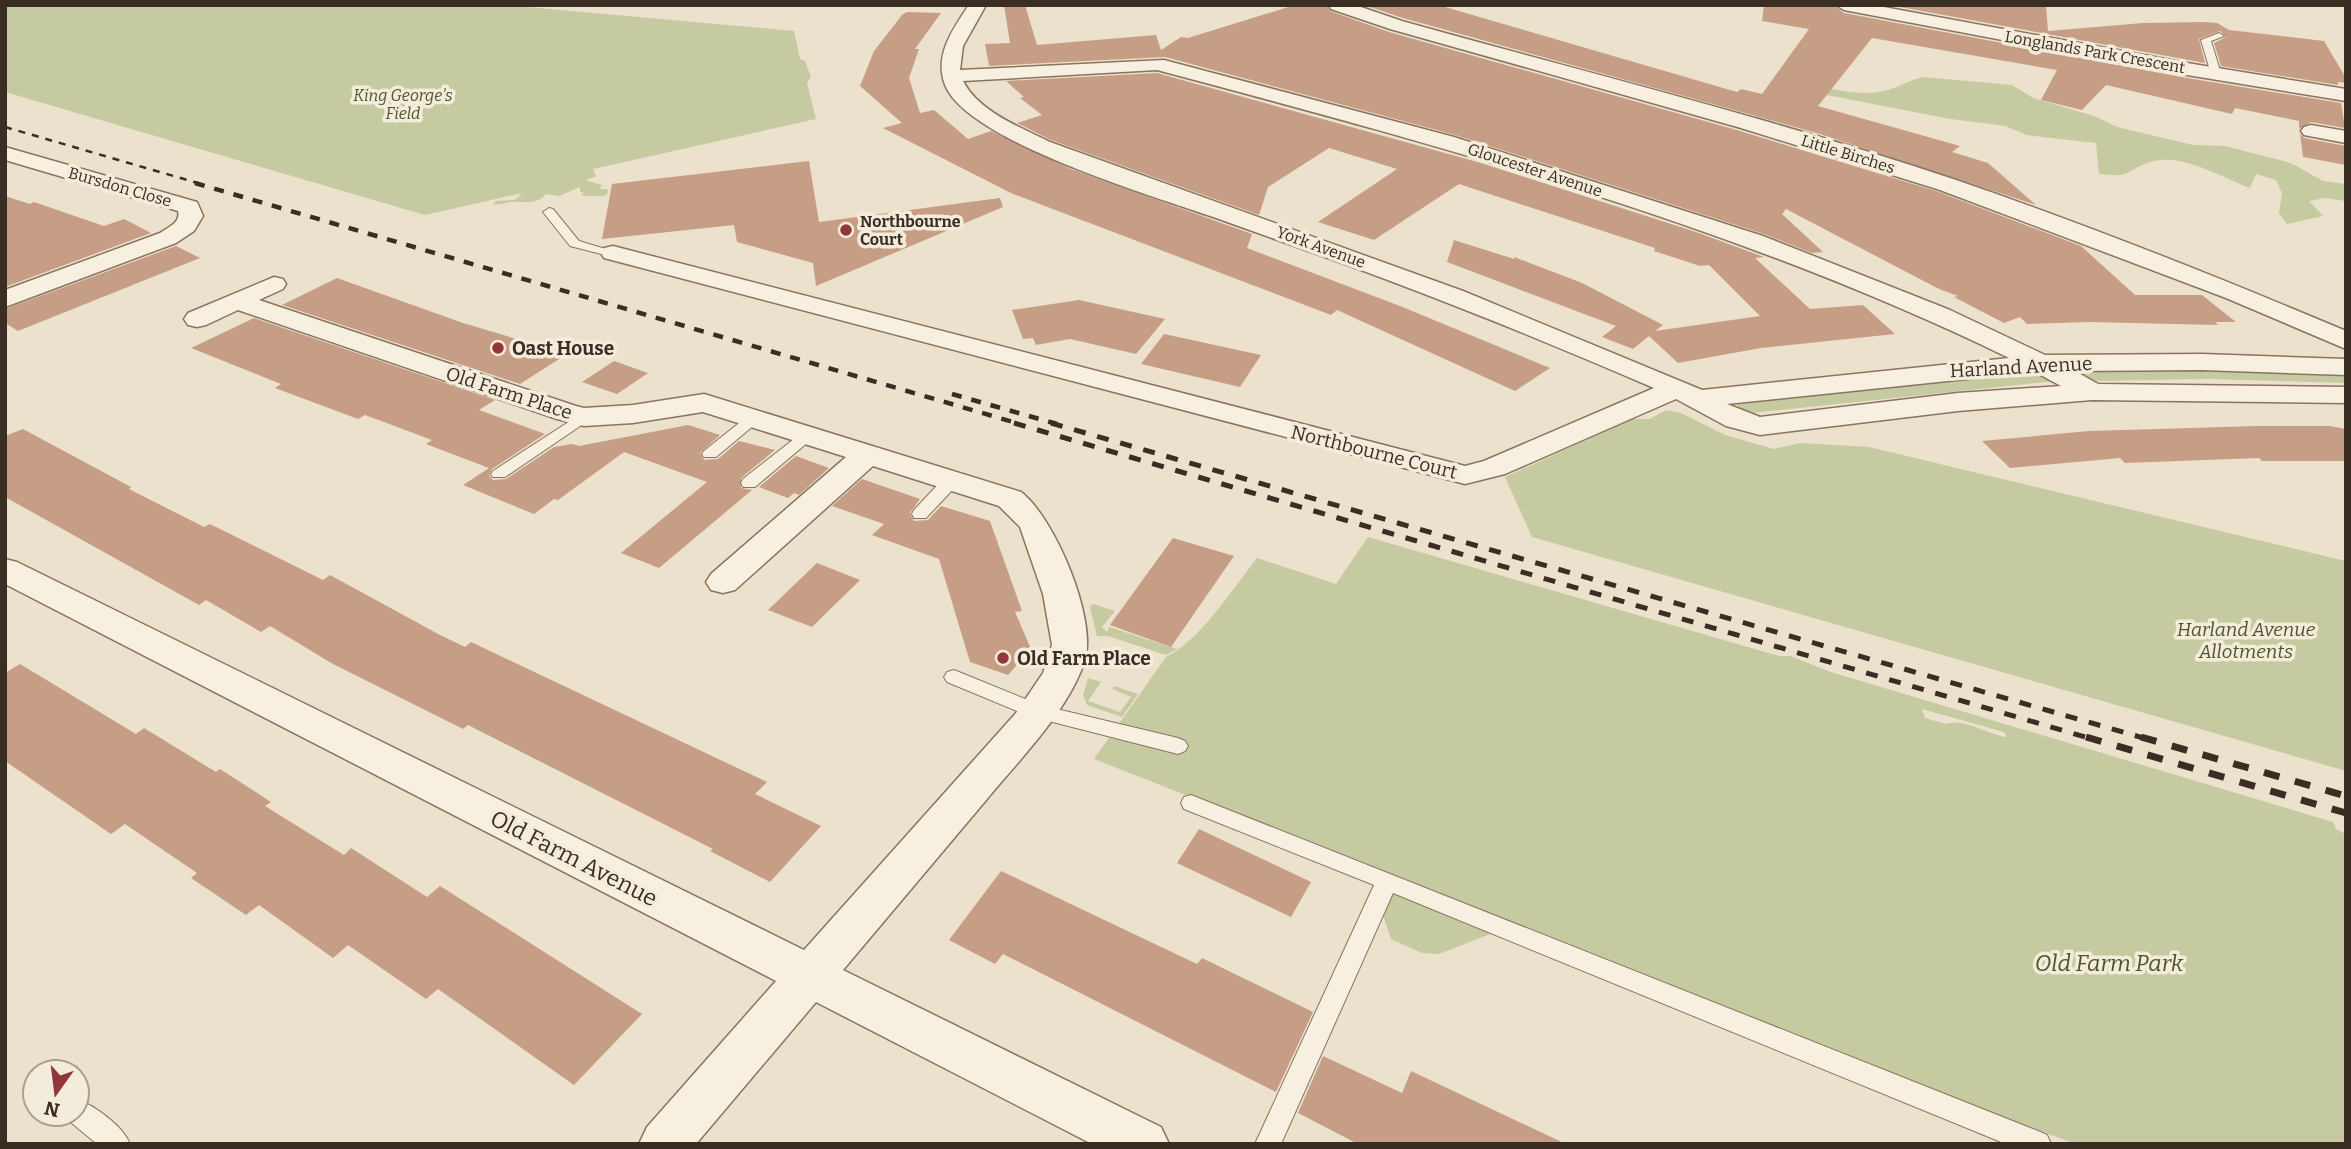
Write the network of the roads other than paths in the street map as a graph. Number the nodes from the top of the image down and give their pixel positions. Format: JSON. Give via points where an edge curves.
{"nodes":[{"id":1,"x":978,"y":5,"type":"edge"},
{"id":2,"x":1337,"y":5,"type":"edge"},
{"id":3,"x":1844,"y":5,"type":"edge"},
{"id":4,"x":2219,"y":36,"type":"dead end"},
{"id":5,"x":2217,"y":74,"type":"junction"},
{"id":6,"x":950,"y":76,"type":"junction"},
{"id":7,"x":2346,"y":95,"type":"edge"},
{"id":8,"x":2311,"y":131,"type":"dead end"},
{"id":9,"x":2346,"y":137,"type":"edge"},
{"id":10,"x":5,"y":153,"type":"edge"},
{"id":11,"x":549,"y":212,"type":"dead end"},
{"id":12,"x":613,"y":253,"type":"joint"},
{"id":13,"x":274,"y":284,"type":"dead end"},
{"id":14,"x":5,"y":299,"type":"edge"},
{"id":15,"x":236,"y":301,"type":"junction"},
{"id":16,"x":197,"y":319,"type":"dead end"},
{"id":17,"x":2346,"y":341,"type":"edge"},
{"id":18,"x":2040,"y":363,"type":"junction"},
{"id":19,"x":2346,"y":367,"type":"edge"},
{"id":20,"x":2092,"y":392,"type":"junction"},
{"id":21,"x":1688,"y":394,"type":"junction"},
{"id":22,"x":2346,"y":395,"type":"edge"},
{"id":23,"x":584,"y":416,"type":"junction"},
{"id":24,"x":754,"y":418,"type":"junction"},
{"id":25,"x":1779,"y":424,"type":"joint"},
{"id":26,"x":808,"y":435,"type":"junction"},
{"id":27,"x":710,"y":454,"type":"dead end"},
{"id":28,"x":868,"y":454,"type":"junction"},
{"id":29,"x":499,"y":474,"type":"dead end"},
{"id":30,"x":951,"y":481,"type":"junction"},
{"id":31,"x":749,"y":483,"type":"dead end"},
{"id":32,"x":920,"y":514,"type":"dead end"},
{"id":33,"x":5,"y":570,"type":"edge"},
{"id":34,"x":723,"y":582,"type":"dead end"},
{"id":35,"x":954,"y":677,"type":"dead end"},
{"id":36,"x":1036,"y":711,"type":"junction"},
{"id":37,"x":1178,"y":746,"type":"dead end"},
{"id":38,"x":1191,"y":803,"type":"dead end"},
{"id":39,"x":1387,"y":881,"type":"junction"},
{"id":40,"x":810,"y":978,"type":"junction"},
{"id":41,"x":91,"y":1123,"type":"edge"},
{"id":42,"x":117,"y":1144,"type":"edge"},
{"id":43,"x":664,"y":1144,"type":"edge"},
{"id":44,"x":1144,"y":1144,"type":"edge"},
{"id":45,"x":1268,"y":1144,"type":"edge"},
{"id":46,"x":2038,"y":1144,"type":"edge"}],
"edges":[{"from":1,"to":6,"type":"street","via":[[952,48]]},
{"from":2,"to":17,"type":"street","name":"Little Birches","via":[[1948,185],[2223,289]]},
{"from":3,"to":5,"type":"street","name":"Longlands Park Crescent"},
{"from":4,"to":5,"type":"lane","via":[[2206,40]]},
{"from":5,"to":7,"type":"street","name":"Longlands Park Crescent"},
{"from":6,"to":18,"type":"street","name":"Gloucester Avenue","via":[[1152,64],[1178,68],[1447,141],[1755,241],[1941,315]]},
{"from":6,"to":21,"type":"street","name":"York Avenue","via":[[979,112],[1060,156],[1477,304]]},
{"from":8,"to":9,"type":"street"},
{"from":10,"to":14,"type":"street","name":"Bursdon Close","via":[[189,207],[191,216],[186,226],[167,238]]},
{"from":11,"to":12,"type":"lane","via":[[570,243]]},
{"from":12,"to":21,"type":"street","name":"Northbourne Court","via":[[1465,475]]},
{"from":13,"to":15,"type":"street"},
{"from":15,"to":16,"type":"street"},
{"from":15,"to":23,"type":"street","name":"Old Farm Place"},
{"from":18,"to":19,"type":"street","name":"Harland Avenue"},
{"from":18,"to":20,"type":"street","name":"Gloucester Avenue"},
{"from":18,"to":21,"type":"street","name":"Harland Avenue"},
{"from":20,"to":22,"type":"street","name":"Harland Avenue"},
{"from":20,"to":25,"type":"street","name":"Harland Avenue","via":[[1958,402]]},
{"from":21,"to":25,"type":"street","name":"York Avenue","via":[[1742,424]]},
{"from":23,"to":24,"type":"street","name":"Old Farm Place","via":[[633,414],[704,402]]},
{"from":23,"to":29,"type":"lane"},
{"from":24,"to":26,"type":"street","name":"Old Farm Place"},
{"from":24,"to":27,"type":"lane"},
{"from":26,"to":28,"type":"street","name":"Old Farm Place"},
{"from":26,"to":31,"type":"lane"},
{"from":28,"to":30,"type":"street","name":"Old Farm Place"},
{"from":28,"to":34,"type":"street"},
{"from":30,"to":32,"type":"lane"},
{"from":30,"to":36,"type":"street","name":"Old Farm Place","via":[[1010,499],[1032,522],[1043,544],[1067,624],[1069,654]]},
{"from":33,"to":40,"type":"street","name":"Old Farm Avenue"},
{"from":35,"to":36,"type":"lane"},
{"from":36,"to":37,"type":"lane"},
{"from":36,"to":40,"type":"street","name":"Old Farm Place"},
{"from":38,"to":39,"type":"lane"},
{"from":39,"to":45,"type":"lane"},
{"from":39,"to":46,"type":"lane"},
{"from":40,"to":43,"type":"street","name":"Old Farm Place"},
{"from":40,"to":44,"type":"street","name":"Old Farm Avenue"},
{"from":41,"to":42,"type":"lane"}]}
